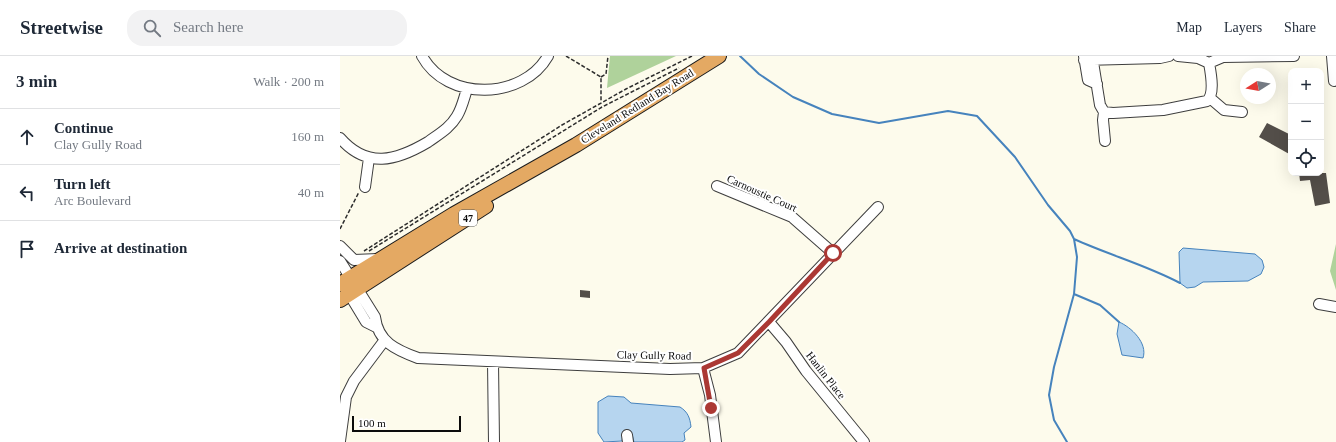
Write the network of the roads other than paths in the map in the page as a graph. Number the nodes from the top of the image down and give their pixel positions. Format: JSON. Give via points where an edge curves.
{"nodes":[{"id":1,"x":422,"y":56,"type":"edge"},
{"id":2,"x":548,"y":56,"type":"edge"},
{"id":3,"x":719,"y":56,"type":"edge"},
{"id":4,"x":1169,"y":56,"type":"edge"},
{"id":5,"x":1178,"y":56,"type":"edge"},
{"id":6,"x":1294,"y":56,"type":"edge"},
{"id":7,"x":1332,"y":56,"type":"edge"},
{"id":8,"x":1088,"y":58,"type":"edge"},
{"id":9,"x":1210,"y":63,"type":"junction"},
{"id":10,"x":1334,"y":81,"type":"dead end"},
{"id":11,"x":467,"y":90,"type":"junction"},
{"id":12,"x":1210,"y":98,"type":"junction"},
{"id":13,"x":1104,"y":112,"type":"junction"},
{"id":14,"x":1242,"y":112,"type":"dead end"},
{"id":15,"x":340,"y":138,"type":"edge"},
{"id":16,"x":1105,"y":141,"type":"dead end"},
{"id":17,"x":576,"y":144,"type":"junction"},
{"id":18,"x":369,"y":158,"type":"junction"},
{"id":19,"x":717,"y":186,"type":"dead end"},
{"id":20,"x":366,"y":187,"type":"road end"},
{"id":21,"x":878,"y":207,"type":"dead end"},
{"id":22,"x":340,"y":246,"type":"edge"},
{"id":23,"x":833,"y":253,"type":"junction"},
{"id":24,"x":380,"y":258,"type":"junction"},
{"id":25,"x":340,"y":261,"type":"edge"},
{"id":26,"x":346,"y":287,"type":"edge"},
{"id":27,"x":1319,"y":304,"type":"dead end"},
{"id":28,"x":1336,"y":307,"type":"edge"},
{"id":29,"x":769,"y":322,"type":"junction"},
{"id":30,"x":384,"y":341,"type":"junction"},
{"id":31,"x":493,"y":362,"type":"junction"},
{"id":32,"x":704,"y":368,"type":"junction"},
{"id":33,"x":343,"y":398,"type":"edge"},
{"id":34,"x":341,"y":426,"type":"edge"},
{"id":35,"x":340,"y":441,"type":"edge"},
{"id":36,"x":494,"y":442,"type":"edge"},
{"id":37,"x":716,"y":442,"type":"edge"},
{"id":38,"x":864,"y":442,"type":"edge"}],
"edges":[{"from":1,"to":11,"type":"street","via":[[443,78]]},
{"from":2,"to":11,"type":"street","via":[[531,75],[507,87],[486,91]]},
{"from":3,"to":17,"type":"highway","name":"Cleveland Redland Bay Road","number":"47"},
{"from":4,"to":8,"type":"street"},
{"from":5,"to":9,"type":"street","via":[[1198,58]]},
{"from":6,"to":9,"type":"street","via":[[1222,57]]},
{"from":7,"to":10,"type":"street"},
{"from":8,"to":13,"type":"street"},
{"from":9,"to":12,"type":"street"},
{"from":11,"to":18,"type":"street","via":[[458,115],[446,130],[410,153],[390,159]]},
{"from":12,"to":13,"type":"street","via":[[1199,104],[1164,110]]},
{"from":12,"to":14,"type":"street","via":[[1224,110]]},
{"from":13,"to":16,"type":"street","via":[[1102,120]]},
{"from":15,"to":18,"type":"street","via":[[349,148]]},
{"from":17,"to":24,"type":"highway","name":"Cleveland Redland Bay Road","number":"47"},
{"from":17,"to":26,"type":"highway","name":"Cleveland Redland Bay Road","number":"47","via":[[495,201]]},
{"from":18,"to":20,"type":"street"},
{"from":19,"to":23,"type":"street","name":"Carnoustie Court","via":[[792,217]]},
{"from":21,"to":23,"type":"street","name":"Clay Gully Road"},
{"from":22,"to":24,"type":"street","via":[[354,260]]},
{"from":23,"to":29,"type":"street","name":"Clay Gully Road"},
{"from":24,"to":26,"type":"highway","name":"Cleveland Redland Bay Road","number":"47"},
{"from":25,"to":26,"type":"street","name":"Clay Gully Road"},
{"from":26,"to":30,"type":"street","name":"Clay Gully Road","via":[[375,316],[376,327]]},
{"from":27,"to":28,"type":"street"},
{"from":29,"to":32,"type":"street","name":"Clay Gully Road","via":[[738,353]]},
{"from":29,"to":38,"type":"street","name":"Hanlin Place"},
{"from":30,"to":31,"type":"street","name":"Clay Gully Road","via":[[418,358]]},
{"from":30,"to":33,"type":"street"},
{"from":31,"to":32,"type":"street","name":"Clay Gully Road"},
{"from":31,"to":36,"type":"street"},
{"from":32,"to":37,"type":"street"},
{"from":33,"to":34,"type":"street"},
{"from":34,"to":35,"type":"street"}]}
